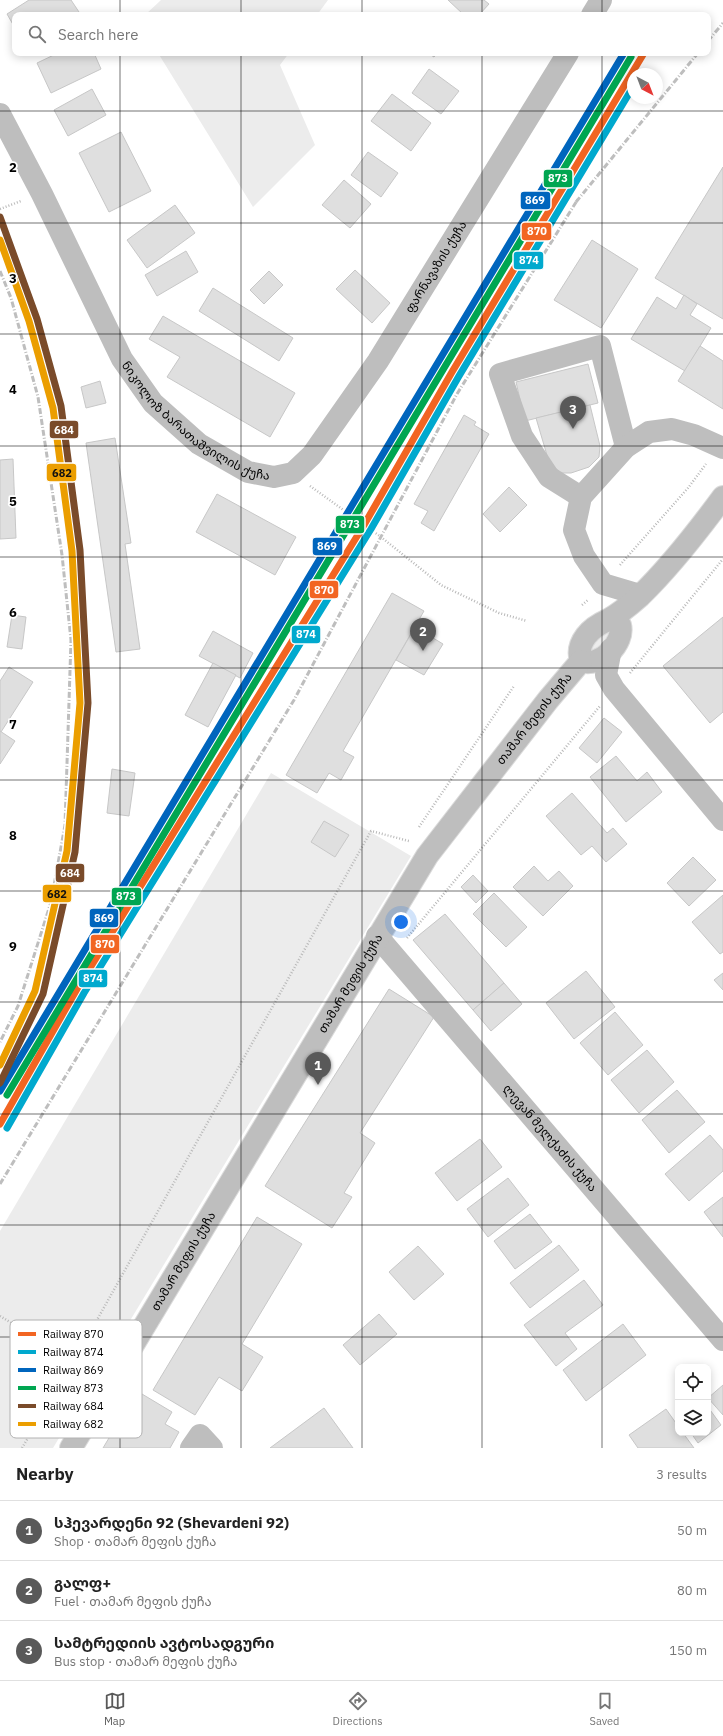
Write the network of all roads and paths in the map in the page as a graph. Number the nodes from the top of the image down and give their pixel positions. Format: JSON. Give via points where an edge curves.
{"nodes":[{"id":1,"x":601,"y":0,"type":"edge"},
{"id":2,"x":594,"y":12,"type":"edge"},
{"id":3,"x":566,"y":56,"type":"edge"},
{"id":4,"x":0,"y":114,"type":"edge"},
{"id":5,"x":626,"y":447,"type":"junction"},
{"id":6,"x":721,"y":447,"type":"edge"},
{"id":7,"x":293,"y":473,"type":"junction"},
{"id":8,"x":581,"y":497,"type":"junction"},
{"id":9,"x":723,"y":497,"type":"edge"},
{"id":10,"x":723,"y":559,"type":"edge"},
{"id":11,"x":603,"y":584,"type":"junction"},
{"id":12,"x":640,"y":596,"type":"junction"},
{"id":13,"x":582,"y":606,"type":"dead end"},
{"id":14,"x":527,"y":621,"type":"dead end"},
{"id":15,"x":613,"y":634,"type":"junction"},
{"id":16,"x":581,"y":661,"type":"junction"},
{"id":17,"x":630,"y":673,"type":"dead end"},
{"id":18,"x":514,"y":686,"type":"dead end"},
{"id":19,"x":614,"y":689,"type":"junction"},
{"id":20,"x":723,"y":820,"type":"edge"},
{"id":21,"x":418,"y":827,"type":"dead end"},
{"id":22,"x":412,"y":838,"type":"dead end"},
{"id":23,"x":377,"y":936,"type":"junction"},
{"id":24,"x":406,"y":938,"type":"dead end"},
{"id":25,"x":0,"y":1316,"type":"edge"},
{"id":26,"x":96,"y":1320,"type":"edge"},
{"id":27,"x":10,"y":1322,"type":"edge"},
{"id":28,"x":142,"y":1329,"type":"edge"},
{"id":29,"x":723,"y":1340,"type":"edge"},
{"id":30,"x":28,"y":1438,"type":"edge"},
{"id":31,"x":78,"y":1438,"type":"edge"},
{"id":32,"x":22,"y":1448,"type":"edge"},
{"id":33,"x":72,"y":1448,"type":"edge"},
{"id":34,"x":191,"y":1448,"type":"edge"},
{"id":35,"x":212,"y":1448,"type":"edge"}],
"edges":[{"from":1,"to":2,"type":"street"},
{"from":3,"to":7,"type":"street","name":"ფარნავაზის ქუჩა","via":[[378,361],[312,455]]},
{"from":4,"to":7,"type":"street","name":"ნიკოლოზ ბარათაშვილის ქუჩა","via":[[122,359],[153,403],[199,444],[248,472],[274,477]]},
{"from":5,"to":6,"type":"street","via":[[649,432],[672,429]]},
{"from":5,"to":8,"type":"street"},
{"from":5,"to":8,"type":"street","via":[[600,346],[500,374],[522,436],[549,477]]},
{"from":6,"to":11,"type":"path"},
{"from":7,"to":14,"type":"path","name":"ნიკოლოზ ბარათაშვილის ქუჩა","via":[[381,537],[441,585],[499,613]]},
{"from":8,"to":11,"type":"street","via":[[574,530],[584,556]]},
{"from":9,"to":12,"type":"street","name":"თამარ მეფის ქუჩა","via":[[696,534]]},
{"from":10,"to":17,"type":"path"},
{"from":11,"to":12,"type":"street"},
{"from":11,"to":13,"type":"path"},
{"from":12,"to":15,"type":"street","name":"თამარ მეფის ქუჩა"},
{"from":15,"to":16,"type":"street","name":"თამარ მეფის ქუჩა","via":[[600,661]]},
{"from":15,"to":16,"type":"street","name":"თამარ მეფის ქუჩა","via":[[593,628],[580,646],[578,654]]},
{"from":15,"to":19,"type":"street","via":[[606,675]]},
{"from":16,"to":23,"type":"street","name":"თამარ მეფის ქუჩა","via":[[427,856]]},
{"from":18,"to":21,"type":"path"},
{"from":19,"to":20,"type":"street"},
{"from":19,"to":24,"type":"path"},
{"from":22,"to":26,"type":"path","via":[[409,841],[371,831]]},
{"from":23,"to":28,"type":"street","name":"თამარ მეფის ქუჩა"},
{"from":23,"to":29,"type":"street","name":"ლევან მელქაძის ქუჩა"},
{"from":25,"to":27,"type":"path"},
{"from":30,"to":32,"type":"path"},
{"from":31,"to":33,"type":"street","name":"თამარ მეფის ქუჩა"},
{"from":34,"to":35,"type":"street","via":[[200,1435]]}]}
